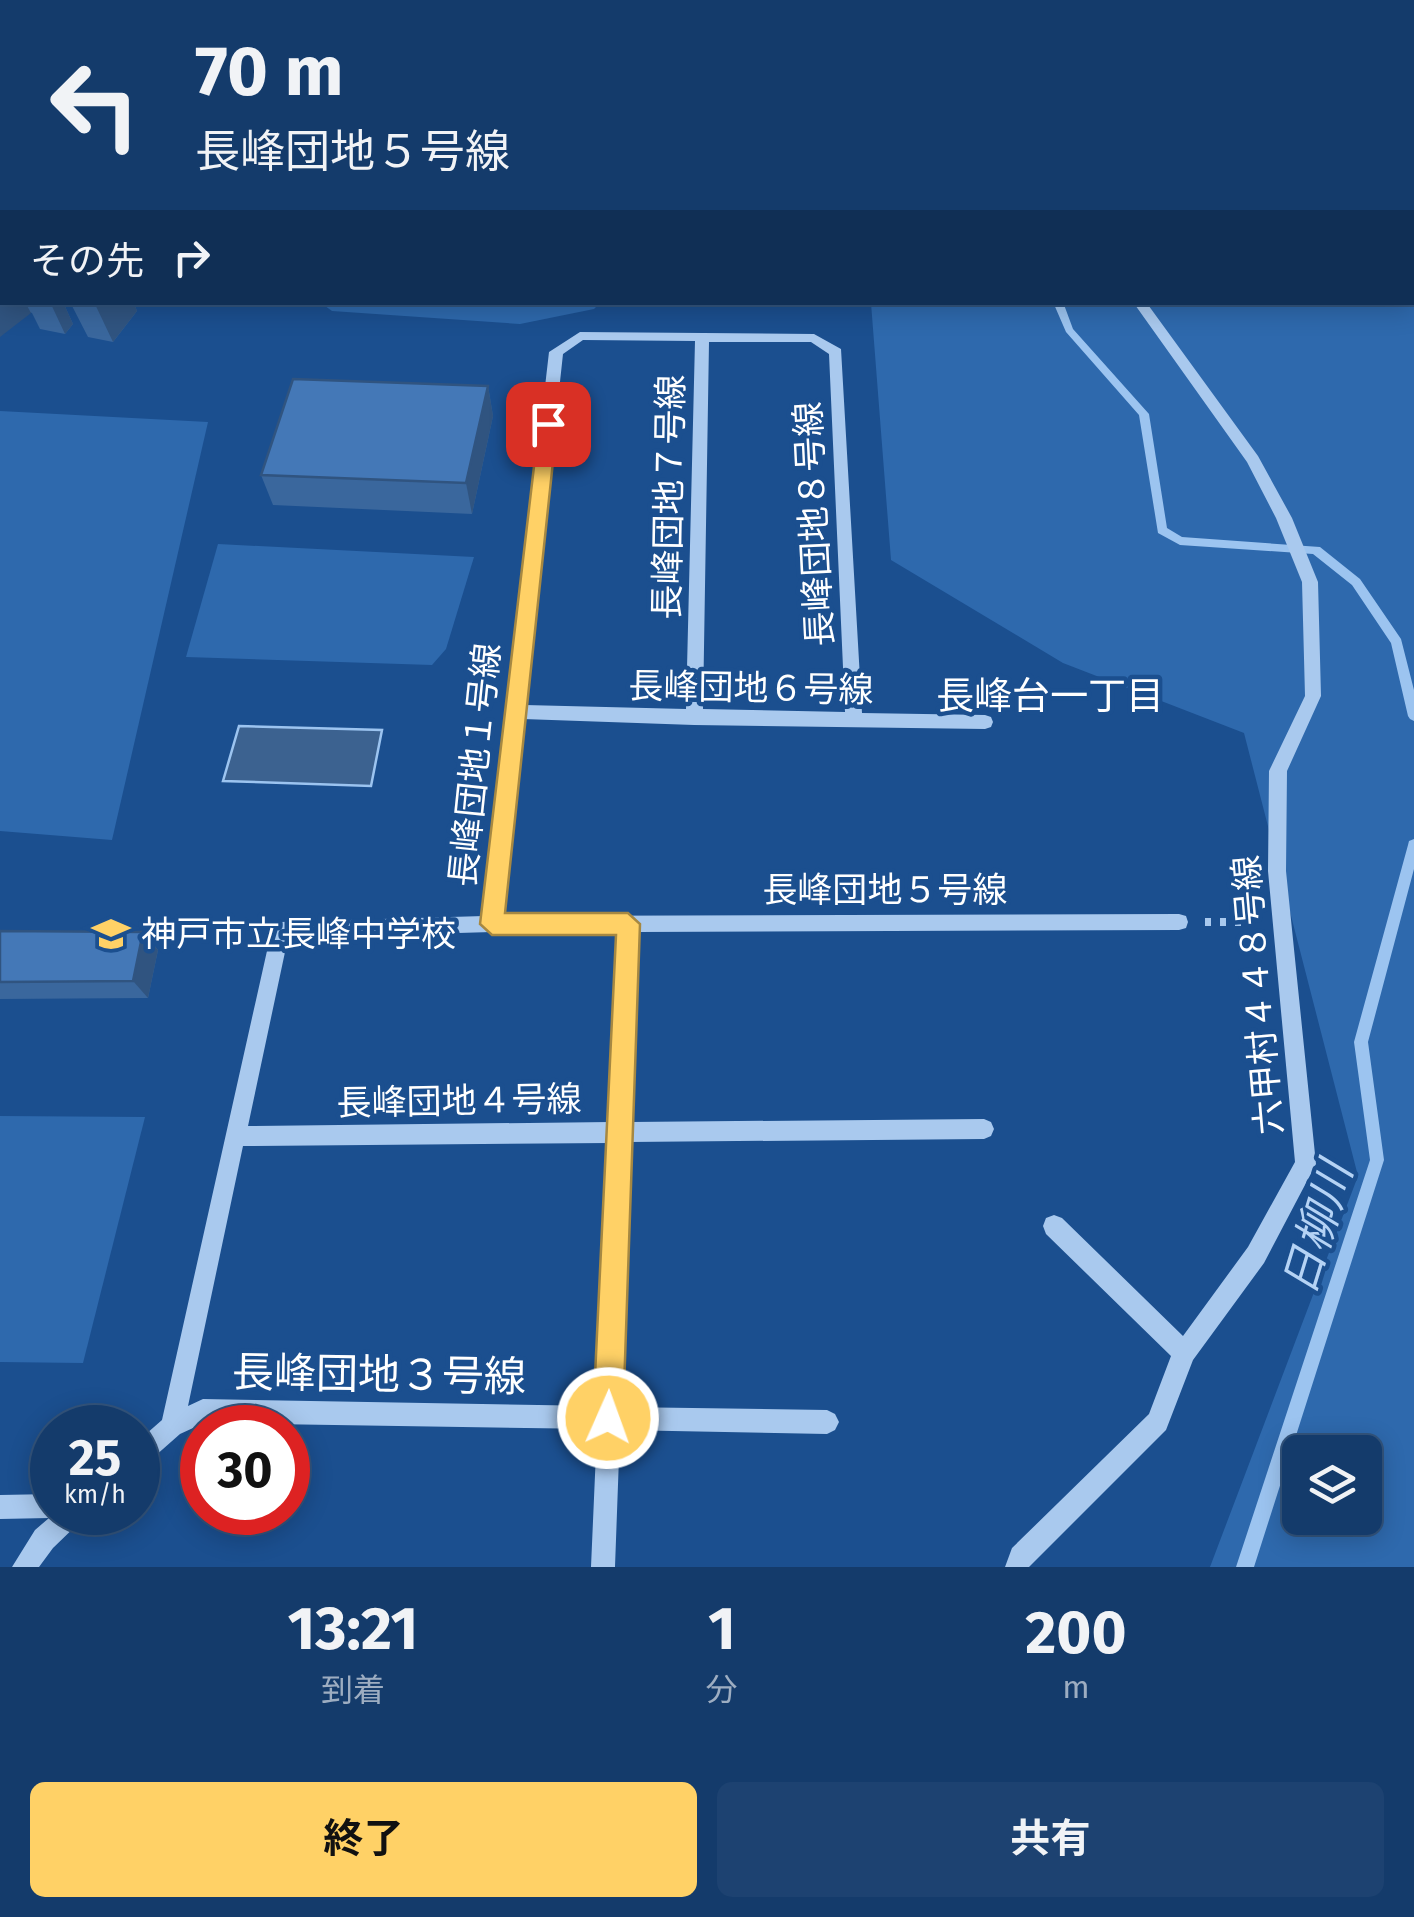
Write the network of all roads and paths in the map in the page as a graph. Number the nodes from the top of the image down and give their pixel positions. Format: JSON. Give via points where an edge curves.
{"nodes":[{"id":1,"x":1141,"y":305,"type":"edge"},
{"id":2,"x":702,"y":337,"type":"junction"},
{"id":3,"x":814,"y":338,"type":"joint"},
{"id":4,"x":516,"y":712,"type":"junction"},
{"id":5,"x":694,"y":718,"type":"junction"},
{"id":6,"x":854,"y":720,"type":"junction"},
{"id":7,"x":985,"y":722,"type":"dead end"},
{"id":8,"x":1179,"y":922,"type":"joint"},
{"id":9,"x":1280,"y":922,"type":"junction"},
{"id":10,"x":492,"y":924,"type":"junction"},
{"id":11,"x":628,"y":924,"type":"junction"},
{"id":12,"x":984,"y":1129,"type":"dead end"},
{"id":13,"x":618,"y":1132,"type":"junction"},
{"id":14,"x":235,"y":1136,"type":"junction"},
{"id":15,"x":1054,"y":1226,"type":"dead end"},
{"id":16,"x":1184,"y":1352,"type":"junction"},
{"id":17,"x":608,"y":1418,"type":"junction"},
{"id":18,"x":827,"y":1422,"type":"dead end"},
{"id":19,"x":172,"y":1426,"type":"junction"},
{"id":20,"x":160,"y":1437,"type":"edge"},
{"id":21,"x":30,"y":1506,"type":"edge"},
{"id":22,"x":0,"y":1507,"type":"edge"},
{"id":23,"x":48,"y":1535,"type":"edge"},
{"id":24,"x":24,"y":1567,"type":"edge"},
{"id":25,"x":602,"y":1567,"type":"edge"},
{"id":26,"x":1017,"y":1567,"type":"edge"}],
"edges":[{"from":1,"to":9,"type":"street","name":"六甲村４４８号線","via":[[1253,460],[1310,582],[1312,696],[1278,770]]},
{"from":2,"to":3,"type":"street","name":"長峰団地１号線"},
{"from":2,"to":4,"type":"street","name":"長峰団地１号線","via":[[580,336],[556,352]]},
{"from":2,"to":5,"type":"street","name":"長峰団地７号線"},
{"from":3,"to":6,"type":"street","name":"長峰団地８号線","via":[[836,352]]},
{"from":4,"to":5,"type":"street","name":"長峰団地６号線"},
{"from":4,"to":10,"type":"street","name":"長峰団地１号線"},
{"from":5,"to":6,"type":"street","name":"長峰団地６号線"},
{"from":6,"to":7,"type":"street","name":"長峰団地６号線"},
{"from":8,"to":9,"type":"path"},
{"from":8,"to":11,"type":"street","name":"長峰団地５号線"},
{"from":9,"to":16,"type":"street","name":"六甲村４４８号線","via":[[1306,1164],[1256,1254]]},
{"from":10,"to":11,"type":"street","name":"長峰団地５号線"},
{"from":10,"to":14,"type":"street","name":"長峰団地１号線","via":[[280,930]]},
{"from":11,"to":13,"type":"street"},
{"from":12,"to":13,"type":"street","name":"長峰団地４号線"},
{"from":13,"to":14,"type":"street","name":"長峰団地４号線"},
{"from":13,"to":17,"type":"street"},
{"from":14,"to":19,"type":"street","name":"長峰団地１号線"},
{"from":15,"to":16,"type":"street"},
{"from":16,"to":26,"type":"street","name":"六甲村４４８号線","via":[[1158,1422]]},
{"from":17,"to":18,"type":"street","name":"長峰団地３号線"},
{"from":17,"to":19,"type":"street","name":"長峰団地３号線","via":[[204,1411]]},
{"from":17,"to":25,"type":"street"},
{"from":19,"to":20,"type":"street"},
{"from":21,"to":22,"type":"street"},
{"from":23,"to":24,"type":"street"}]}
